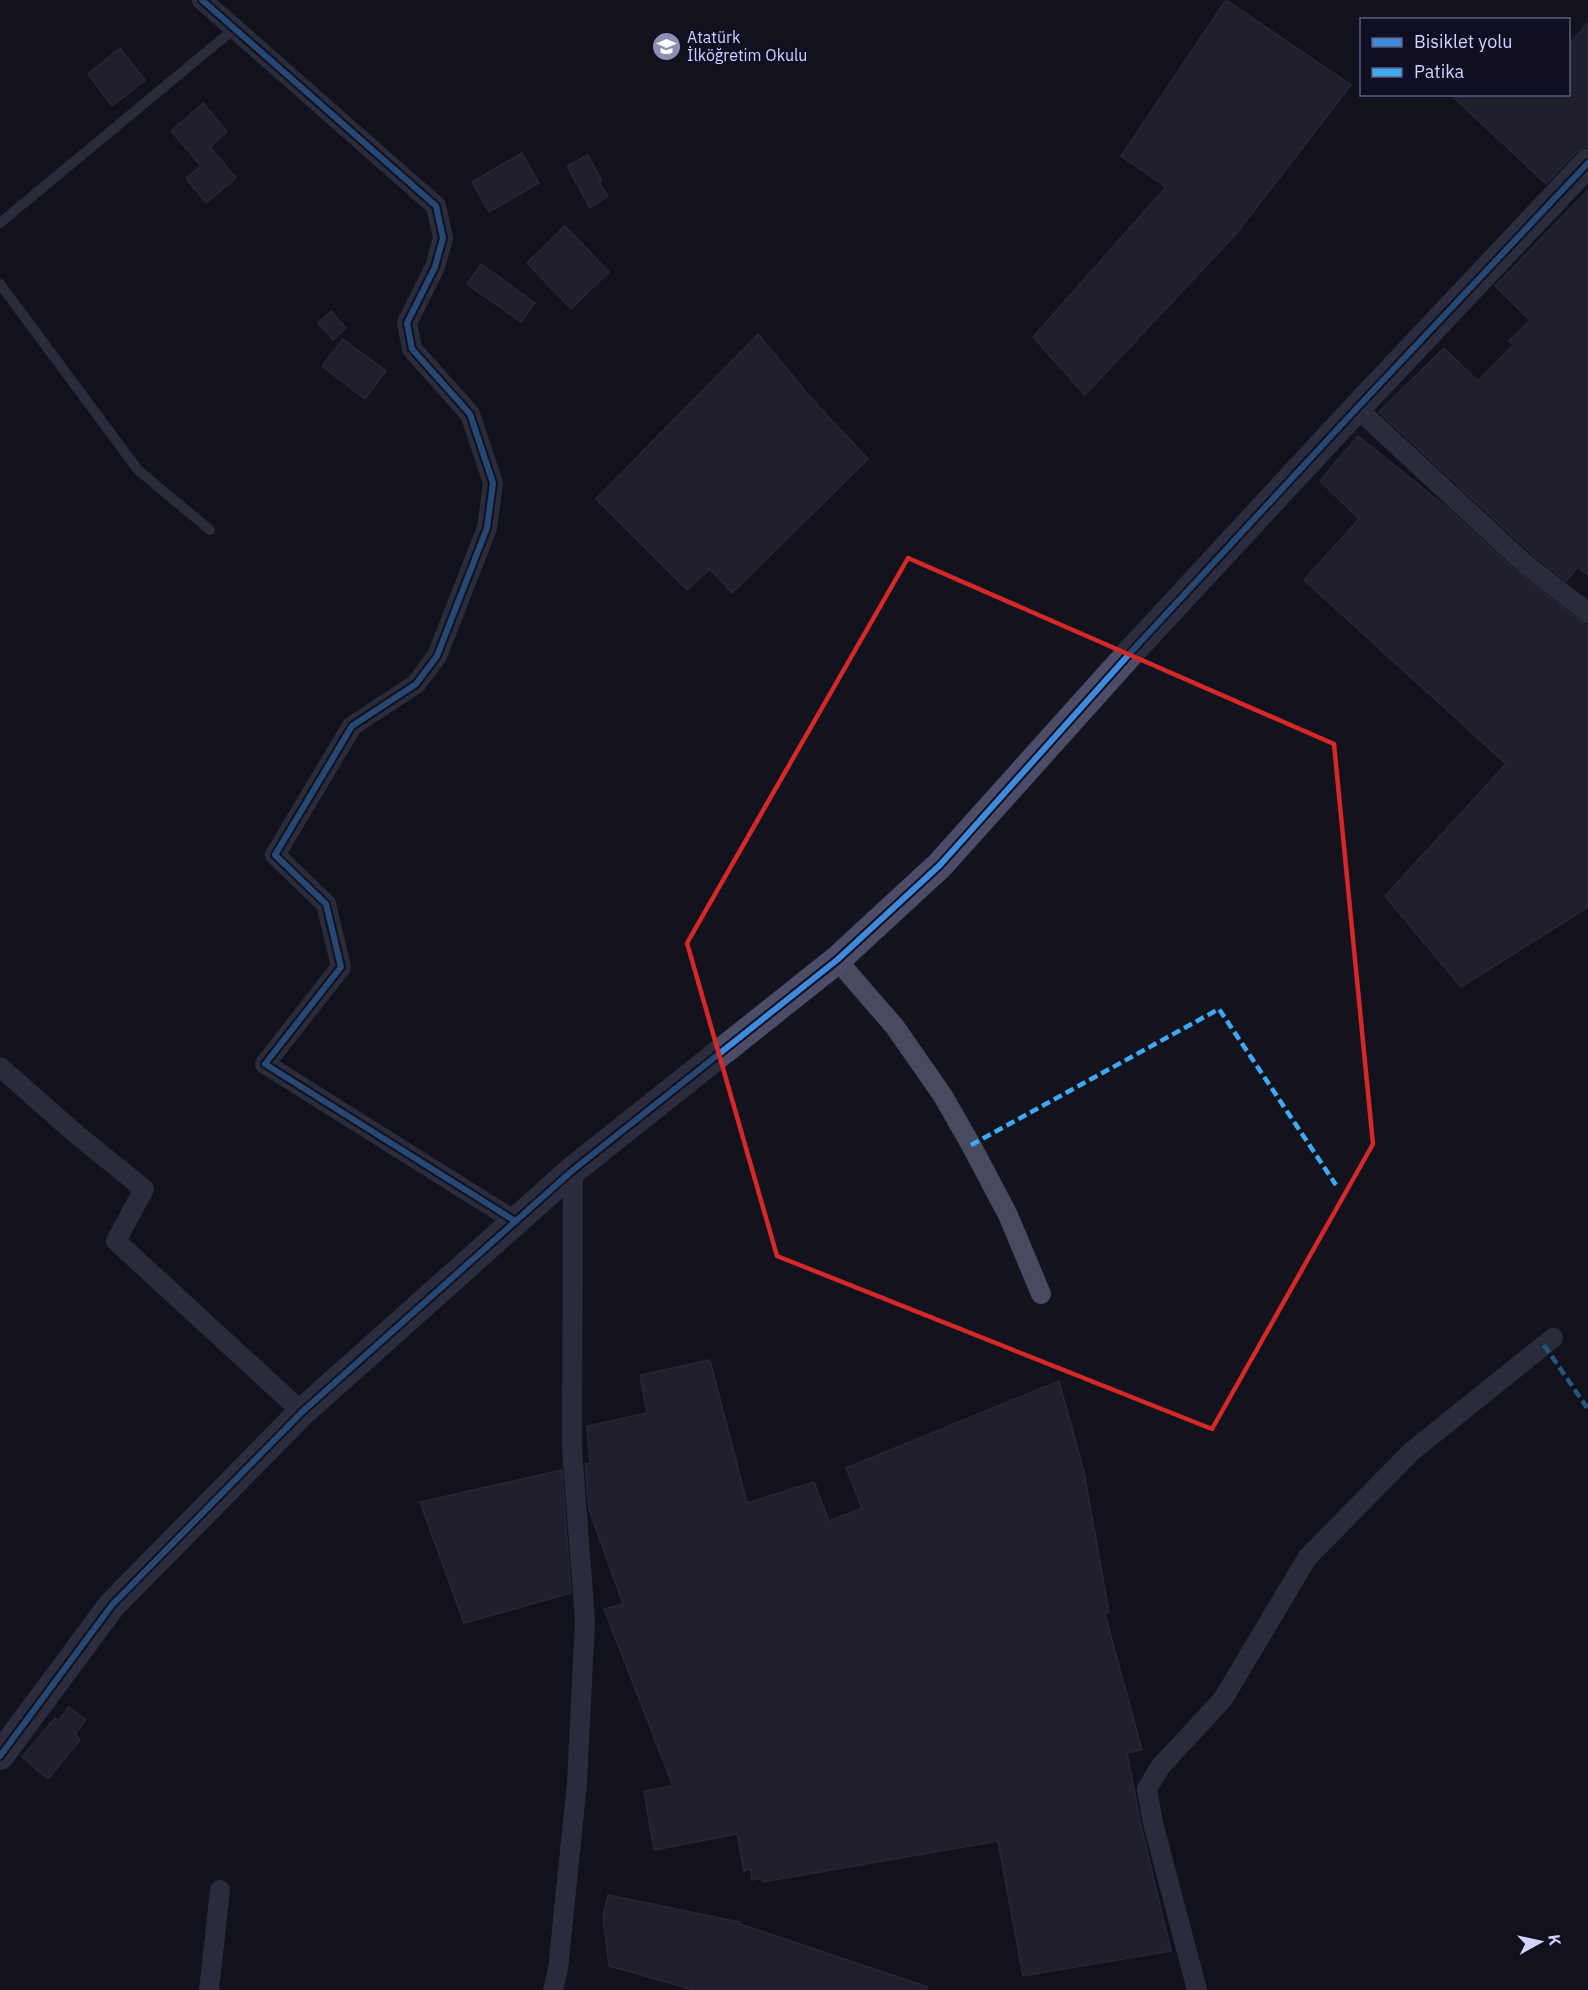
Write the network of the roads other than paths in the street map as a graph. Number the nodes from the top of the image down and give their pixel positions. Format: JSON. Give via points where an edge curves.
{"nodes":[{"id":1,"x":202,"y":0,"type":"edge"},
{"id":2,"x":234,"y":29,"type":"junction"},
{"id":3,"x":1588,"y":163,"type":"edge"},
{"id":4,"x":0,"y":223,"type":"edge"},
{"id":5,"x":0,"y":284,"type":"edge"},
{"id":6,"x":1357,"y":408,"type":"junction"},
{"id":7,"x":210,"y":530,"type":"dead end"},
{"id":8,"x":1588,"y":613,"type":"edge"},
{"id":9,"x":837,"y":960,"type":"junction"},
{"id":10,"x":0,"y":1067,"type":"edge"},
{"id":11,"x":573,"y":1170,"type":"junction"},
{"id":12,"x":515,"y":1221,"type":"junction"},
{"id":13,"x":1041,"y":1294,"type":"dead end"},
{"id":14,"x":1553,"y":1338,"type":"dead end"},
{"id":15,"x":302,"y":1412,"type":"junction"},
{"id":16,"x":0,"y":1756,"type":"edge"},
{"id":17,"x":220,"y":1890,"type":"dead end"},
{"id":18,"x":209,"y":1990,"type":"edge"},
{"id":19,"x":553,"y":1990,"type":"edge"},
{"id":20,"x":1197,"y":1990,"type":"edge"}],
"edges":[{"from":1,"to":2,"type":"street"},
{"from":2,"to":4,"type":"lane"},
{"from":2,"to":12,"type":"street","via":[[436,206],[443,238],[435,267],[407,324],[412,349],[470,414],[494,483],[487,528],[437,656],[416,684],[352,726],[275,855],[326,904],[341,967],[265,1064]]},
{"from":3,"to":6,"type":"street"},
{"from":5,"to":7,"type":"lane","via":[[138,470]]},
{"from":6,"to":8,"type":"street","via":[[1524,563]]},
{"from":6,"to":9,"type":"street","via":[[940,865]]},
{"from":9,"to":11,"type":"street"},
{"from":9,"to":13,"type":"street","via":[[895,1027],[943,1096],[1008,1215]]},
{"from":10,"to":15,"type":"street","via":[[144,1189],[116,1241]]},
{"from":11,"to":12,"type":"street"},
{"from":11,"to":19,"type":"street","via":[[572,1448],[585,1621],[577,1783]]},
{"from":12,"to":15,"type":"street"},
{"from":14,"to":20,"type":"street","via":[[1411,1452],[1307,1558],[1223,1699],[1160,1767],[1147,1789]]},
{"from":15,"to":16,"type":"street","via":[[112,1605]]},
{"from":17,"to":18,"type":"street"}]}
